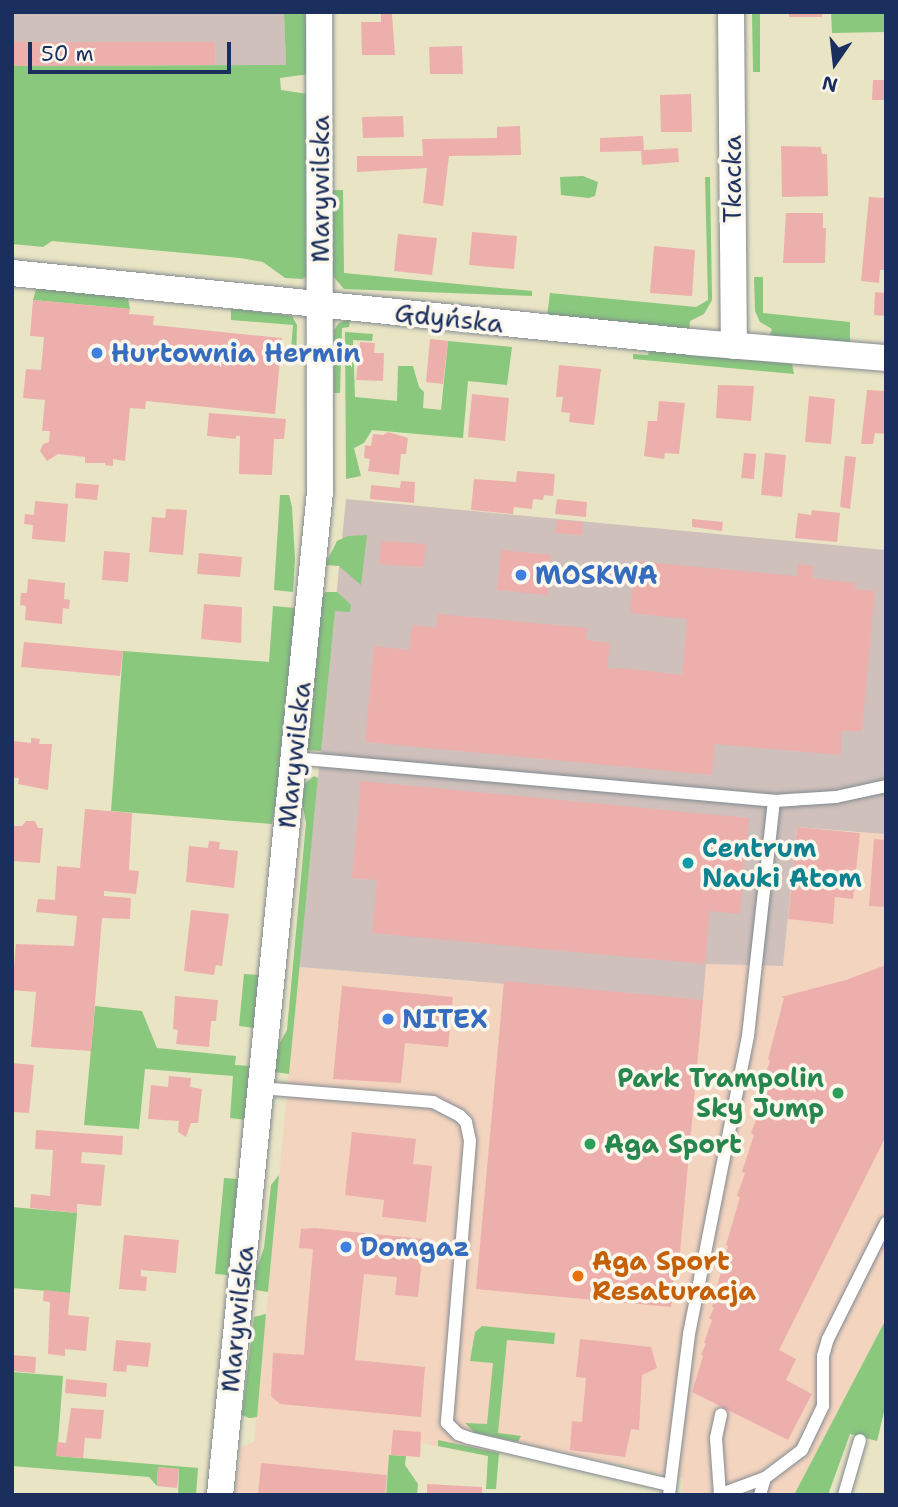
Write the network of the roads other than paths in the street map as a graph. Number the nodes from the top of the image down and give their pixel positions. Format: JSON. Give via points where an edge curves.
{"nodes":[{"id":1,"x":319,"y":12,"type":"edge"},
{"id":2,"x":731,"y":12,"type":"edge"},
{"id":3,"x":12,"y":273,"type":"edge"},
{"id":4,"x":321,"y":305,"type":"junction"},
{"id":5,"x":734,"y":346,"type":"junction"},
{"id":6,"x":886,"y":358,"type":"edge"},
{"id":7,"x":294,"y":758,"type":"junction"},
{"id":8,"x":886,"y":786,"type":"edge"},
{"id":9,"x":774,"y":801,"type":"junction"},
{"id":10,"x":259,"y":1087,"type":"junction"},
{"id":11,"x":886,"y":1223,"type":"edge"},
{"id":12,"x":721,"y":1415,"type":"dead end"},
{"id":13,"x":860,"y":1440,"type":"dead end"},
{"id":14,"x":765,"y":1478,"type":"junction"},
{"id":15,"x":670,"y":1490,"type":"edge"},
{"id":16,"x":220,"y":1495,"type":"edge"},
{"id":17,"x":719,"y":1495,"type":"edge"},
{"id":18,"x":760,"y":1495,"type":"edge"},
{"id":19,"x":844,"y":1495,"type":"edge"}],
"edges":[{"from":1,"to":4,"type":"street","name":"Marywilska"},
{"from":2,"to":5,"type":"street","name":"Tkacka"},
{"from":3,"to":4,"type":"street","name":"Gdyńska"},
{"from":4,"to":5,"type":"street","name":"Gdyńska"},
{"from":4,"to":7,"type":"street","name":"Marywilska","via":[[320,492]]},
{"from":5,"to":6,"type":"street","name":"Gdyńska"},
{"from":7,"to":9,"type":"lane"},
{"from":7,"to":10,"type":"street","name":"Marywilska"},
{"from":8,"to":9,"type":"lane","via":[[836,797]]},
{"from":9,"to":15,"type":"lane","via":[[748,1036],[689,1334]]},
{"from":10,"to":15,"type":"lane","via":[[433,1102],[460,1116],[470,1141],[447,1423],[470,1438]]},
{"from":10,"to":16,"type":"street","name":"Marywilska"},
{"from":11,"to":14,"type":"lane","via":[[825,1348],[821,1413],[802,1450]]},
{"from":12,"to":17,"type":"lane","via":[[716,1438]]},
{"from":13,"to":19,"type":"lane"},
{"from":14,"to":17,"type":"lane"},
{"from":14,"to":18,"type":"lane"}]}
